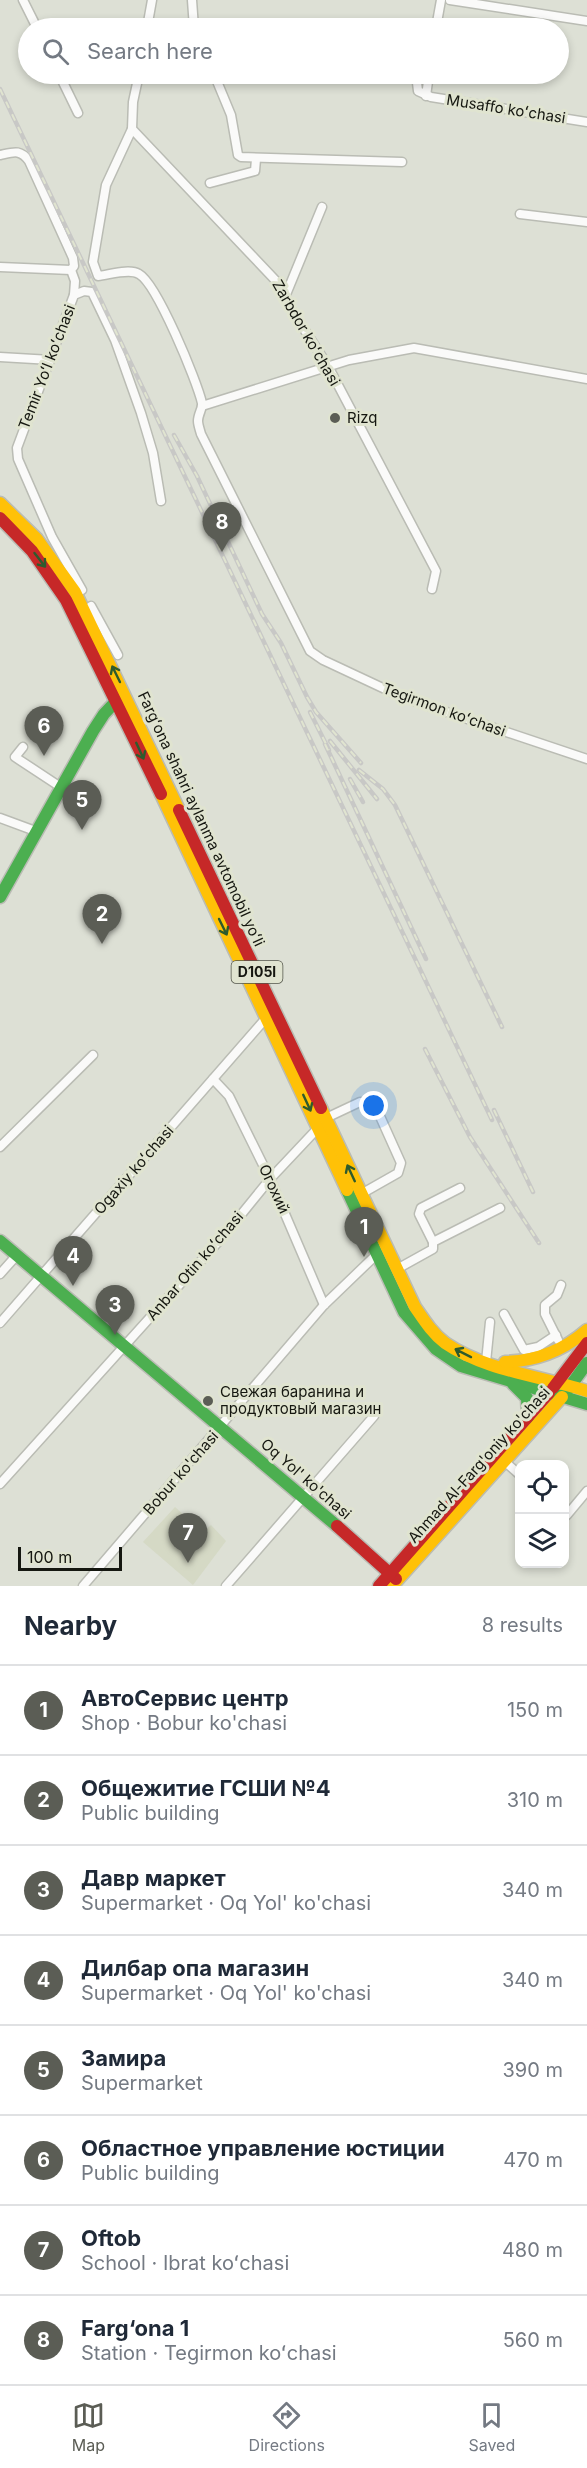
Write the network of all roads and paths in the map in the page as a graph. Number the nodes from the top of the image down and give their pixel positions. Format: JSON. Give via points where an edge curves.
{"nodes":[{"id":1,"x":23,"y":0,"type":"edge"},
{"id":2,"x":152,"y":0,"type":"edge"},
{"id":3,"x":192,"y":0,"type":"edge"},
{"id":4,"x":441,"y":0,"type":"edge"},
{"id":5,"x":450,"y":0,"type":"edge"},
{"id":6,"x":32,"y":18,"type":"edge"},
{"id":7,"x":149,"y":18,"type":"edge"},
{"id":8,"x":193,"y":18,"type":"edge"},
{"id":9,"x":438,"y":18,"type":"edge"},
{"id":10,"x":567,"y":18,"type":"edge"},
{"id":11,"x":569,"y":18,"type":"edge"},
{"id":12,"x":587,"y":21,"type":"edge"},
{"id":13,"x":64,"y":84,"type":"edge"},
{"id":14,"x":138,"y":84,"type":"edge"},
{"id":15,"x":218,"y":84,"type":"edge"},
{"id":16,"x":416,"y":84,"type":"edge"},
{"id":17,"x":428,"y":84,"type":"edge"},
{"id":18,"x":426,"y":96,"type":"junction"},
{"id":19,"x":78,"y":113,"type":"dead end"},
{"id":20,"x":587,"y":122,"type":"edge"},
{"id":21,"x":132,"y":129,"type":"junction"},
{"id":22,"x":0,"y":155,"type":"edge"},
{"id":23,"x":256,"y":159,"type":"junction"},
{"id":24,"x":402,"y":162,"type":"dead end"},
{"id":25,"x":210,"y":183,"type":"dead end"},
{"id":26,"x":322,"y":207,"type":"dead end"},
{"id":27,"x":520,"y":214,"type":"dead end"},
{"id":28,"x":587,"y":222,"type":"edge"},
{"id":29,"x":0,"y":267,"type":"edge"},
{"id":30,"x":71,"y":270,"type":"junction"},
{"id":31,"x":74,"y":295,"type":"junction"},
{"id":32,"x":285,"y":297,"type":"junction"},
{"id":33,"x":0,"y":357,"type":"edge"},
{"id":34,"x":51,"y":360,"type":"junction"},
{"id":35,"x":328,"y":366,"type":"junction"},
{"id":36,"x":587,"y":379,"type":"edge"},
{"id":37,"x":202,"y":406,"type":"junction"},
{"id":38,"x":161,"y":501,"type":"dead end"},
{"id":39,"x":0,"y":503,"type":"edge"},
{"id":40,"x":0,"y":518,"type":"edge"},
{"id":41,"x":432,"y":589,"type":"dead end"},
{"id":42,"x":118,"y":655,"type":"dead end"},
{"id":43,"x":121,"y":697,"type":"junction"},
{"id":44,"x":22,"y":747,"type":"dead end"},
{"id":45,"x":587,"y":759,"type":"edge"},
{"id":46,"x":62,"y":788,"type":"junction"},
{"id":47,"x":0,"y":818,"type":"edge"},
{"id":48,"x":38,"y":832,"type":"junction"},
{"id":49,"x":0,"y":897,"type":"edge"},
{"id":50,"x":267,"y":1017,"type":"junction"},
{"id":51,"x":93,"y":1054,"type":"dead end"},
{"id":52,"x":213,"y":1079,"type":"junction"},
{"id":53,"x":322,"y":1123,"type":"junction"},
{"id":54,"x":0,"y":1147,"type":"edge"},
{"id":55,"x":270,"y":1179,"type":"junction"},
{"id":56,"x":460,"y":1188,"type":"dead end"},
{"id":57,"x":361,"y":1194,"type":"junction"},
{"id":58,"x":500,"y":1208,"type":"dead end"},
{"id":59,"x":0,"y":1241,"type":"edge"},
{"id":60,"x":433,"y":1242,"type":"junction"},
{"id":61,"x":381,"y":1251,"type":"junction"},
{"id":62,"x":17,"y":1255,"type":"junction"},
{"id":63,"x":397,"y":1269,"type":"junction"},
{"id":64,"x":0,"y":1274,"type":"edge"},
{"id":65,"x":42,"y":1275,"type":"junction"},
{"id":66,"x":561,"y":1285,"type":"dead end"},
{"id":67,"x":324,"y":1305,"type":"junction"},
{"id":68,"x":504,"y":1314,"type":"dead end"},
{"id":69,"x":490,"y":1322,"type":"dead end"},
{"id":70,"x":0,"y":1323,"type":"edge"},
{"id":71,"x":587,"y":1330,"type":"edge"},
{"id":72,"x":556,"y":1335,"type":"junction"},
{"id":73,"x":587,"y":1342,"type":"edge"},
{"id":74,"x":124,"y":1345,"type":"junction"},
{"id":75,"x":562,"y":1348,"type":"junction"},
{"id":76,"x":487,"y":1362,"type":"junction"},
{"id":77,"x":587,"y":1363,"type":"edge"},
{"id":78,"x":511,"y":1382,"type":"junction"},
{"id":79,"x":565,"y":1383,"type":"junction"},
{"id":80,"x":587,"y":1391,"type":"edge"},
{"id":81,"x":556,"y":1395,"type":"junction"},
{"id":82,"x":587,"y":1404,"type":"edge"},
{"id":83,"x":374,"y":1416,"type":"dead end"},
{"id":84,"x":528,"y":1418,"type":"junction"},
{"id":85,"x":221,"y":1426,"type":"junction"},
{"id":86,"x":504,"y":1461,"type":"junction"},
{"id":87,"x":515,"y":1471,"type":"edge"},
{"id":88,"x":0,"y":1484,"type":"edge"},
{"id":89,"x":587,"y":1491,"type":"edge"},
{"id":90,"x":304,"y":1496,"type":"junction"},
{"id":91,"x":569,"y":1513,"type":"edge"},
{"id":92,"x":393,"y":1580,"type":"edge"},
{"id":93,"x":83,"y":1586,"type":"edge"},
{"id":94,"x":226,"y":1586,"type":"edge"},
{"id":95,"x":379,"y":1586,"type":"edge"}],
"edges":[{"from":1,"to":6,"type":"street"},
{"from":2,"to":7,"type":"street"},
{"from":3,"to":8,"type":"street"},
{"from":4,"to":9,"type":"street"},
{"from":5,"to":10,"type":"street"},
{"from":11,"to":12,"type":"street"},
{"from":13,"to":19,"type":"street"},
{"from":14,"to":21,"type":"street"},
{"from":15,"to":23,"type":"street","via":[[231,115],[238,155]]},
{"from":16,"to":18,"type":"street","name":"Musaffo koʻchasi"},
{"from":17,"to":18,"type":"street","name":"Musaffo koʻchasi"},
{"from":18,"to":20,"type":"street","name":"Musaffo koʻchasi"},
{"from":21,"to":32,"type":"street","name":"Zarbdor koʻchasi","via":[[267,269]]},
{"from":21,"to":37,"type":"street","name":"Tegirmon koʻchasi","via":[[106,185],[93,262],[98,276],[129,272],[138,273],[147,281],[173,329]]},
{"from":22,"to":30,"type":"street","via":[[22,152],[29,161],[73,258]]},
{"from":23,"to":24,"type":"street"},
{"from":23,"to":25,"type":"street","via":[[255,171]]},
{"from":26,"to":32,"type":"street"},
{"from":27,"to":28,"type":"street"},
{"from":29,"to":30,"type":"street"},
{"from":30,"to":31,"type":"street"},
{"from":31,"to":34,"type":"street","name":"Temir Yoʻl koʻchasi"},
{"from":31,"to":38,"type":"street","name":"Temir Yoʻl koʻchasi","via":[[92,292],[115,340],[153,453]]},
{"from":32,"to":35,"type":"street","name":"Zarbdor koʻchasi"},
{"from":33,"to":34,"type":"street"},
{"from":34,"to":42,"type":"street","name":"Temir Yoʻl koʻchasi","via":[[21,436],[18,459],[52,537]]},
{"from":35,"to":36,"type":"street","via":[[414,348]]},
{"from":35,"to":37,"type":"street"},
{"from":35,"to":41,"type":"street","name":"Zarbdor koʻchasi","via":[[436,570]]},
{"from":37,"to":45,"type":"street","name":"Tegirmon koʻchasi","via":[[198,420],[201,434],[310,651],[402,697]]},
{"from":43,"to":39,"type":"main road","name":"Fargʻona shahri aylanma avtomobil yoʻli","number":"D105l","one_way":true,"via":[[84,608],[58,564]]},
{"from":40,"to":43,"type":"main road","name":"Fargʻona shahri aylanma avtomobil yoʻli","number":"D105l","one_way":true,"via":[[31,548],[58,585]]},
{"from":43,"to":46,"type":"main road","via":[[93,731]]},
{"from":43,"to":50,"type":"main road","name":"Fargʻona shahri aylanma avtomobil yoʻli","number":"D105l","one_way":true,"via":[[194,867]]},
{"from":43,"to":53,"type":"main road","name":"Fargʻona shahri aylanma avtomobil yoʻli","number":"D105l"},
{"from":44,"to":46,"type":"street","via":[[15,758]]},
{"from":46,"to":48,"type":"main road"},
{"from":47,"to":48,"type":"street"},
{"from":48,"to":49,"type":"main road"},
{"from":50,"to":52,"type":"street","name":"Ogaxiy koʻchasi"},
{"from":50,"to":53,"type":"main road","name":"Fargʻona shahri aylanma avtomobil yoʻli","number":"D105l","one_way":true},
{"from":51,"to":54,"type":"street"},
{"from":52,"to":55,"type":"street","name":"Огохий","via":[[229,1096]]},
{"from":52,"to":65,"type":"street","name":"Ogaxiy koʻchasi"},
{"from":53,"to":55,"type":"street","name":"Anbar Otin koʻchasi"},
{"from":57,"to":53,"type":"main road","name":"Fargʻona shahri aylanma avtomobil yoʻli","number":"D105l","one_way":true},
{"from":53,"to":57,"type":"street","via":[[360,1102],[374,1103],[401,1163],[398,1173]]},
{"from":53,"to":61,"type":"main road","name":"Fargʻona shahri aylanma avtomobil yoʻli","number":"D105l"},
{"from":55,"to":67,"type":"street","name":"Огохий"},
{"from":55,"to":74,"type":"street","name":"Anbar Otin koʻchasi"},
{"from":56,"to":60,"type":"street","via":[[421,1208],[419,1214]]},
{"from":57,"to":61,"type":"main road","name":"Fargʻona shahri aylanma avtomobil yoʻli","number":"D105l"},
{"from":58,"to":60,"type":"street"},
{"from":59,"to":62,"type":"main road","name":"Oq Yol' ko'chasi"},
{"from":60,"to":63,"type":"street","via":[[433,1249]]},
{"from":61,"to":63,"type":"main road","name":"Fargʻona shahri aylanma avtomobil yoʻli","number":"D105l"},
{"from":61,"to":67,"type":"street","name":"Bobur ko'chasi"},
{"from":61,"to":78,"type":"main road","name":"Fargʻona shahri aylanma avtomobil yoʻli","number":"D105l","via":[[404,1312],[420,1336],[461,1366]]},
{"from":62,"to":64,"type":"street"},
{"from":62,"to":65,"type":"main road","name":"Oq Yol' ko'chasi"},
{"from":76,"to":63,"type":"main road","name":"Fargʻona shahri aylanma avtomobil yoʻli","number":"D105l","one_way":true,"via":[[457,1350],[430,1330]]},
{"from":65,"to":70,"type":"street","name":"Ogaxiy koʻchasi"},
{"from":65,"to":74,"type":"main road","name":"Oq Yol' ko'chasi"},
{"from":66,"to":72,"type":"street","via":[[557,1295],[545,1305],[545,1314]]},
{"from":67,"to":85,"type":"street","name":"Bobur ko'chasi"},
{"from":68,"to":72,"type":"street","via":[[524,1350],[538,1347]]},
{"from":69,"to":76,"type":"street"},
{"from":71,"to":75,"type":"main road"},
{"from":72,"to":75,"type":"street"},
{"from":73,"to":79,"type":"main road","name":"Ahmad Al-Farg'oniy ko'chasi"},
{"from":74,"to":85,"type":"main road","name":"Oq Yol' ko'chasi"},
{"from":74,"to":88,"type":"street","name":"Anbar Otin koʻchasi"},
{"from":75,"to":76,"type":"main road","via":[[530,1360]]},
{"from":76,"to":79,"type":"main road","name":"Fargʻona shahri aylanma avtomobil yoʻli","number":"D105l"},
{"from":77,"to":79,"type":"main road","name":"Ahmad Al-Farg'oniy ko'chasi"},
{"from":78,"to":81,"type":"main road","name":"Fargʻona shahri aylanma avtomobil yoʻli","number":"D105l"},
{"from":78,"to":84,"type":"main road","via":[[527,1398]]},
{"from":79,"to":80,"type":"main road","name":"Fargʻona shahri aylanma avtomobil yoʻli"},
{"from":79,"to":81,"type":"main road"},
{"from":81,"to":82,"type":"main road","name":"Fargʻona shahri aylanma avtomobil yoʻli"},
{"from":81,"to":84,"type":"main road","name":"Ahmad Al-Farg'oniy ko'chasi"},
{"from":81,"to":86,"type":"main road","name":"Ahmad Al-Farg'oniy ko'chasi"},
{"from":83,"to":90,"type":"street"},
{"from":84,"to":92,"type":"main road","name":"Ahmad Al-Farg'oniy ko'chasi"},
{"from":85,"to":90,"type":"main road","name":"Oq Yol' ko'chasi"},
{"from":85,"to":93,"type":"street","name":"Bobur ko'chasi"},
{"from":86,"to":87,"type":"street"},
{"from":86,"to":92,"type":"main road","name":"Ahmad Al-Farg'oniy ko'chasi"},
{"from":89,"to":91,"type":"street"},
{"from":90,"to":92,"type":"main road","name":"Oq Yol' ko'chasi"},
{"from":90,"to":94,"type":"street"},
{"from":92,"to":95,"type":"main road","name":"Ahmad Al-Farg'oniy ko'chasi"}]}
